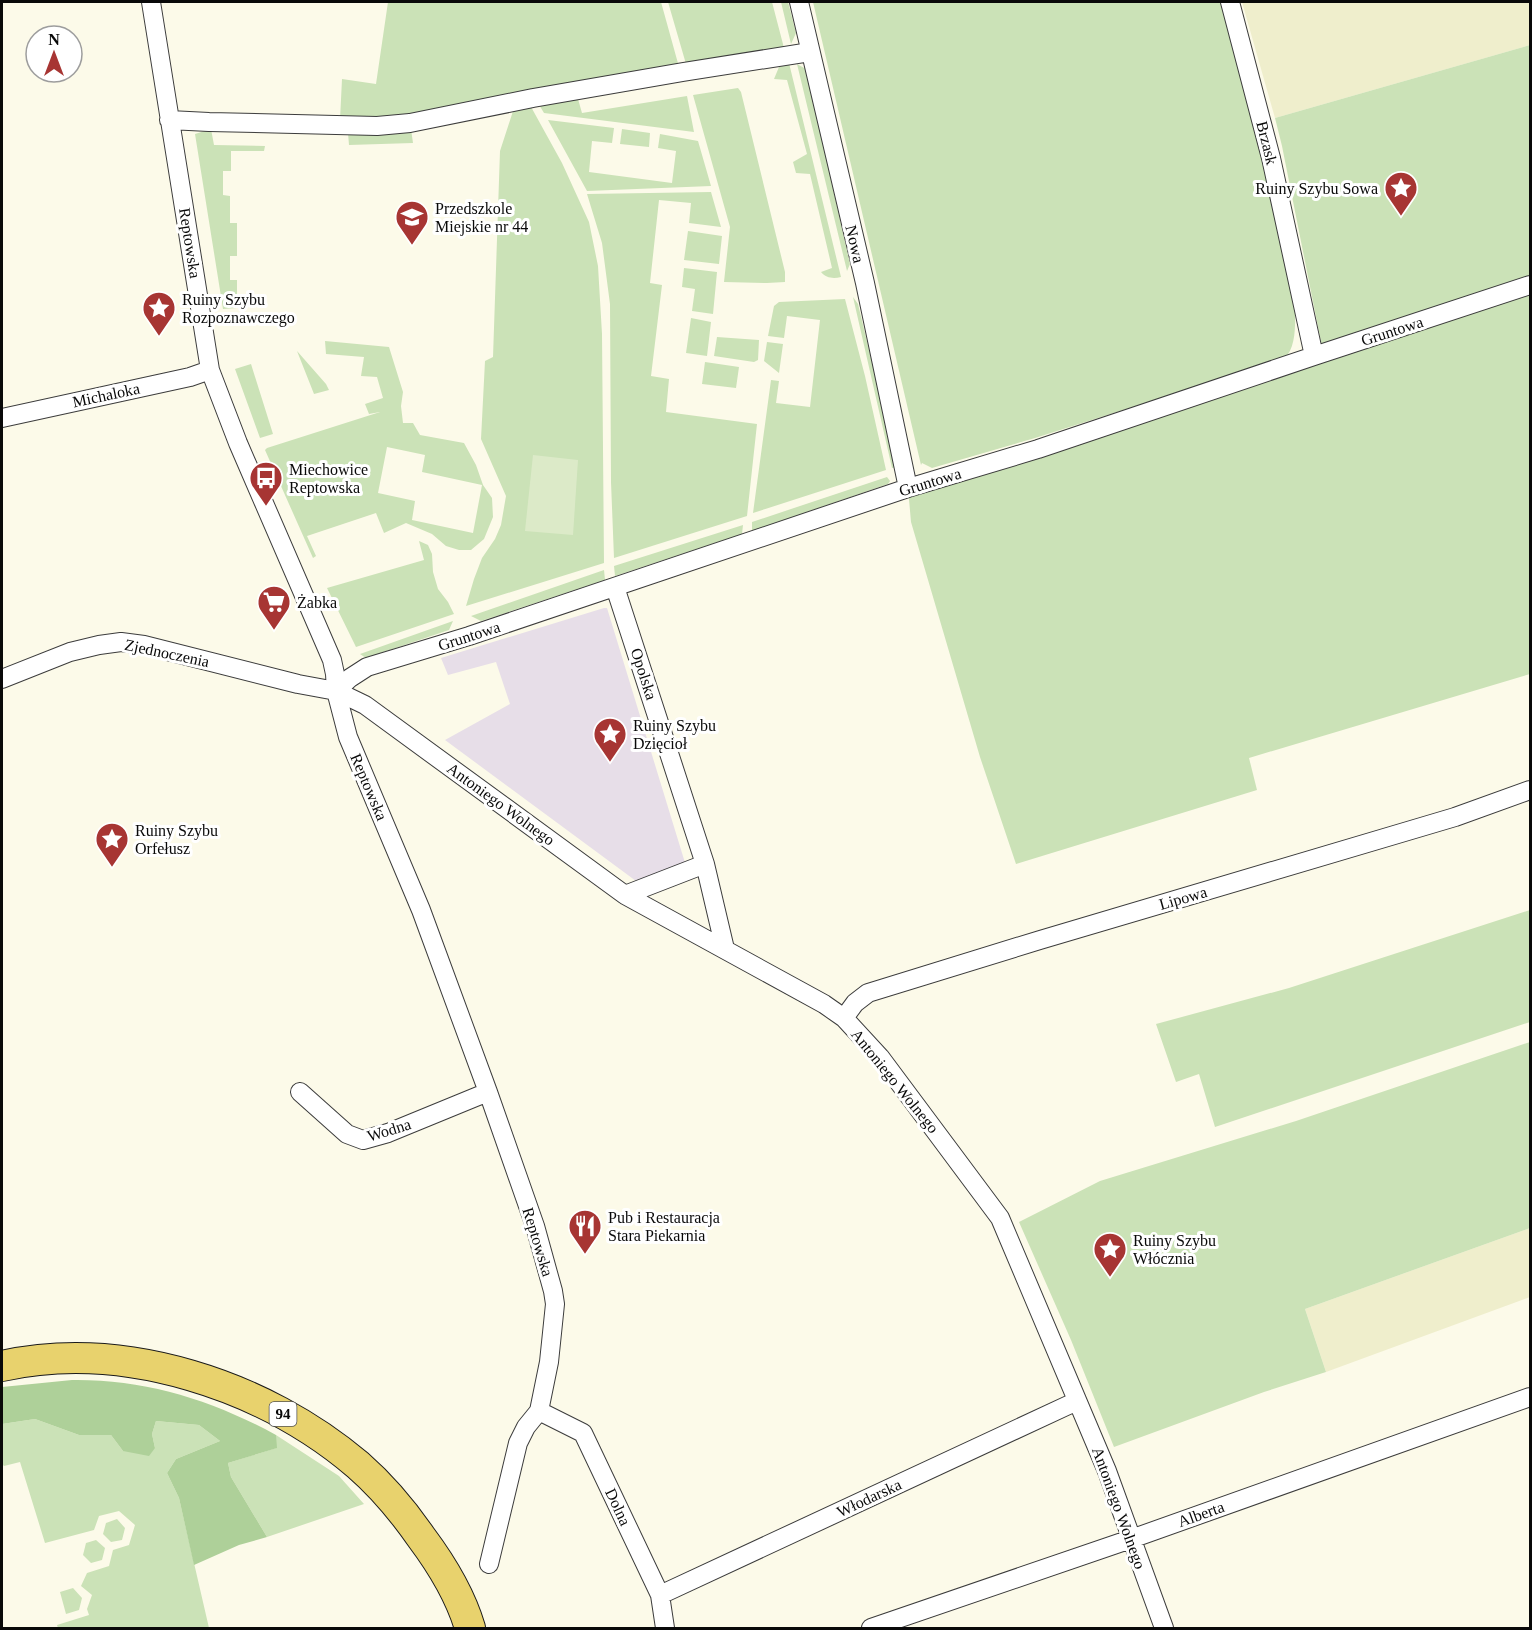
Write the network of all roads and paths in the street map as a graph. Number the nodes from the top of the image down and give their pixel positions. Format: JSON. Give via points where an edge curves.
{"nodes":[{"id":1,"x":151,"y":2,"type":"edge"},
{"id":2,"x":799,"y":2,"type":"edge"},
{"id":3,"x":1230,"y":2,"type":"edge"},
{"id":4,"x":810,"y":52,"type":"junction"},
{"id":5,"x":169,"y":120,"type":"junction"},
{"id":6,"x":1530,"y":285,"type":"edge"},
{"id":7,"x":1314,"y":356,"type":"junction"},
{"id":8,"x":210,"y":370,"type":"junction"},
{"id":9,"x":2,"y":418,"type":"edge"},
{"id":10,"x":908,"y":488,"type":"junction"},
{"id":11,"x":615,"y":587,"type":"junction"},
{"id":12,"x":2,"y":679,"type":"edge"},
{"id":13,"x":336,"y":691,"type":"junction"},
{"id":14,"x":1530,"y":790,"type":"edge"},
{"id":15,"x":705,"y":864,"type":"junction"},
{"id":16,"x":626,"y":896,"type":"junction"},
{"id":17,"x":725,"y":949,"type":"junction"},
{"id":18,"x":844,"y":1018,"type":"junction"},
{"id":19,"x":300,"y":1092,"type":"dead end"},
{"id":20,"x":488,"y":1092,"type":"junction"},
{"id":21,"x":2,"y":1366,"type":"edge"},
{"id":22,"x":1530,"y":1397,"type":"edge"},
{"id":23,"x":1077,"y":1401,"type":"junction"},
{"id":24,"x":539,"y":1411,"type":"junction"},
{"id":25,"x":1131,"y":1539,"type":"junction"},
{"id":26,"x":489,"y":1564,"type":"dead end"},
{"id":27,"x":660,"y":1595,"type":"junction"},
{"id":28,"x":470,"y":1629,"type":"edge"},
{"id":29,"x":665,"y":1629,"type":"edge"},
{"id":30,"x":871,"y":1629,"type":"edge"},
{"id":31,"x":1164,"y":1629,"type":"edge"}],
"edges":[{"from":1,"to":5,"type":"street","name":"Reptowska"},
{"from":2,"to":4,"type":"street","name":"Nowa"},
{"from":3,"to":7,"type":"street","name":"Brzask","via":[[1271,158]]},
{"from":4,"to":5,"type":"street","via":[[556,94],[410,123],[377,126]]},
{"from":4,"to":10,"type":"street","name":"Nowa","via":[[865,283]]},
{"from":5,"to":8,"type":"street","name":"Reptowska"},
{"from":6,"to":7,"type":"street","name":"Gruntowa"},
{"from":7,"to":10,"type":"street","name":"Gruntowa","via":[[1038,449]]},
{"from":8,"to":9,"type":"street","name":"Michaloka"},
{"from":8,"to":13,"type":"street","name":"Reptowska","via":[[332,660]]},
{"from":10,"to":11,"type":"street","name":"Gruntowa"},
{"from":11,"to":13,"type":"street","name":"Gruntowa","via":[[367,667]]},
{"from":11,"to":15,"type":"street","name":"Opolska"},
{"from":12,"to":13,"type":"street","name":"Zjednoczenia","via":[[70,652],[121,642]]},
{"from":13,"to":16,"type":"street","name":"Antoniego Wolnego","via":[[365,705]]},
{"from":13,"to":20,"type":"street","name":"Reptowska","via":[[348,737],[421,910]]},
{"from":14,"to":18,"type":"street","name":"Lipowa","via":[[1455,817],[868,993]]},
{"from":15,"to":16,"type":"street"},
{"from":15,"to":17,"type":"street","name":"Opolska"},
{"from":16,"to":17,"type":"street","name":"Antoniego Wolnego"},
{"from":17,"to":18,"type":"street","name":"Antoniego Wolnego"},
{"from":18,"to":23,"type":"street","name":"Antoniego Wolnego","via":[[880,1057],[1000,1218]]},
{"from":19,"to":20,"type":"street","name":"Wodna","via":[[347,1134],[363,1140]]},
{"from":20,"to":24,"type":"street","name":"Reptowska","via":[[535,1226],[553,1291],[549,1362]]},
{"from":21,"to":28,"type":"main road","number":"94","via":[[90,1359],[158,1367],[228,1388],[296,1420],[359,1466],[391,1498],[439,1561],[456,1590]]},
{"from":22,"to":25,"type":"street","name":"Alberta"},
{"from":23,"to":25,"type":"street","name":"Antoniego Wolnego"},
{"from":23,"to":27,"type":"street","name":"Włodarska"},
{"from":24,"to":26,"type":"street","name":"Reptowska","via":[[518,1443]]},
{"from":24,"to":27,"type":"street","name":"Dolna","via":[[583,1433]]},
{"from":25,"to":30,"type":"street","name":"Alberta"},
{"from":25,"to":31,"type":"street","name":"Antoniego Wolnego"},
{"from":27,"to":29,"type":"street","name":"Dolna"}]}
